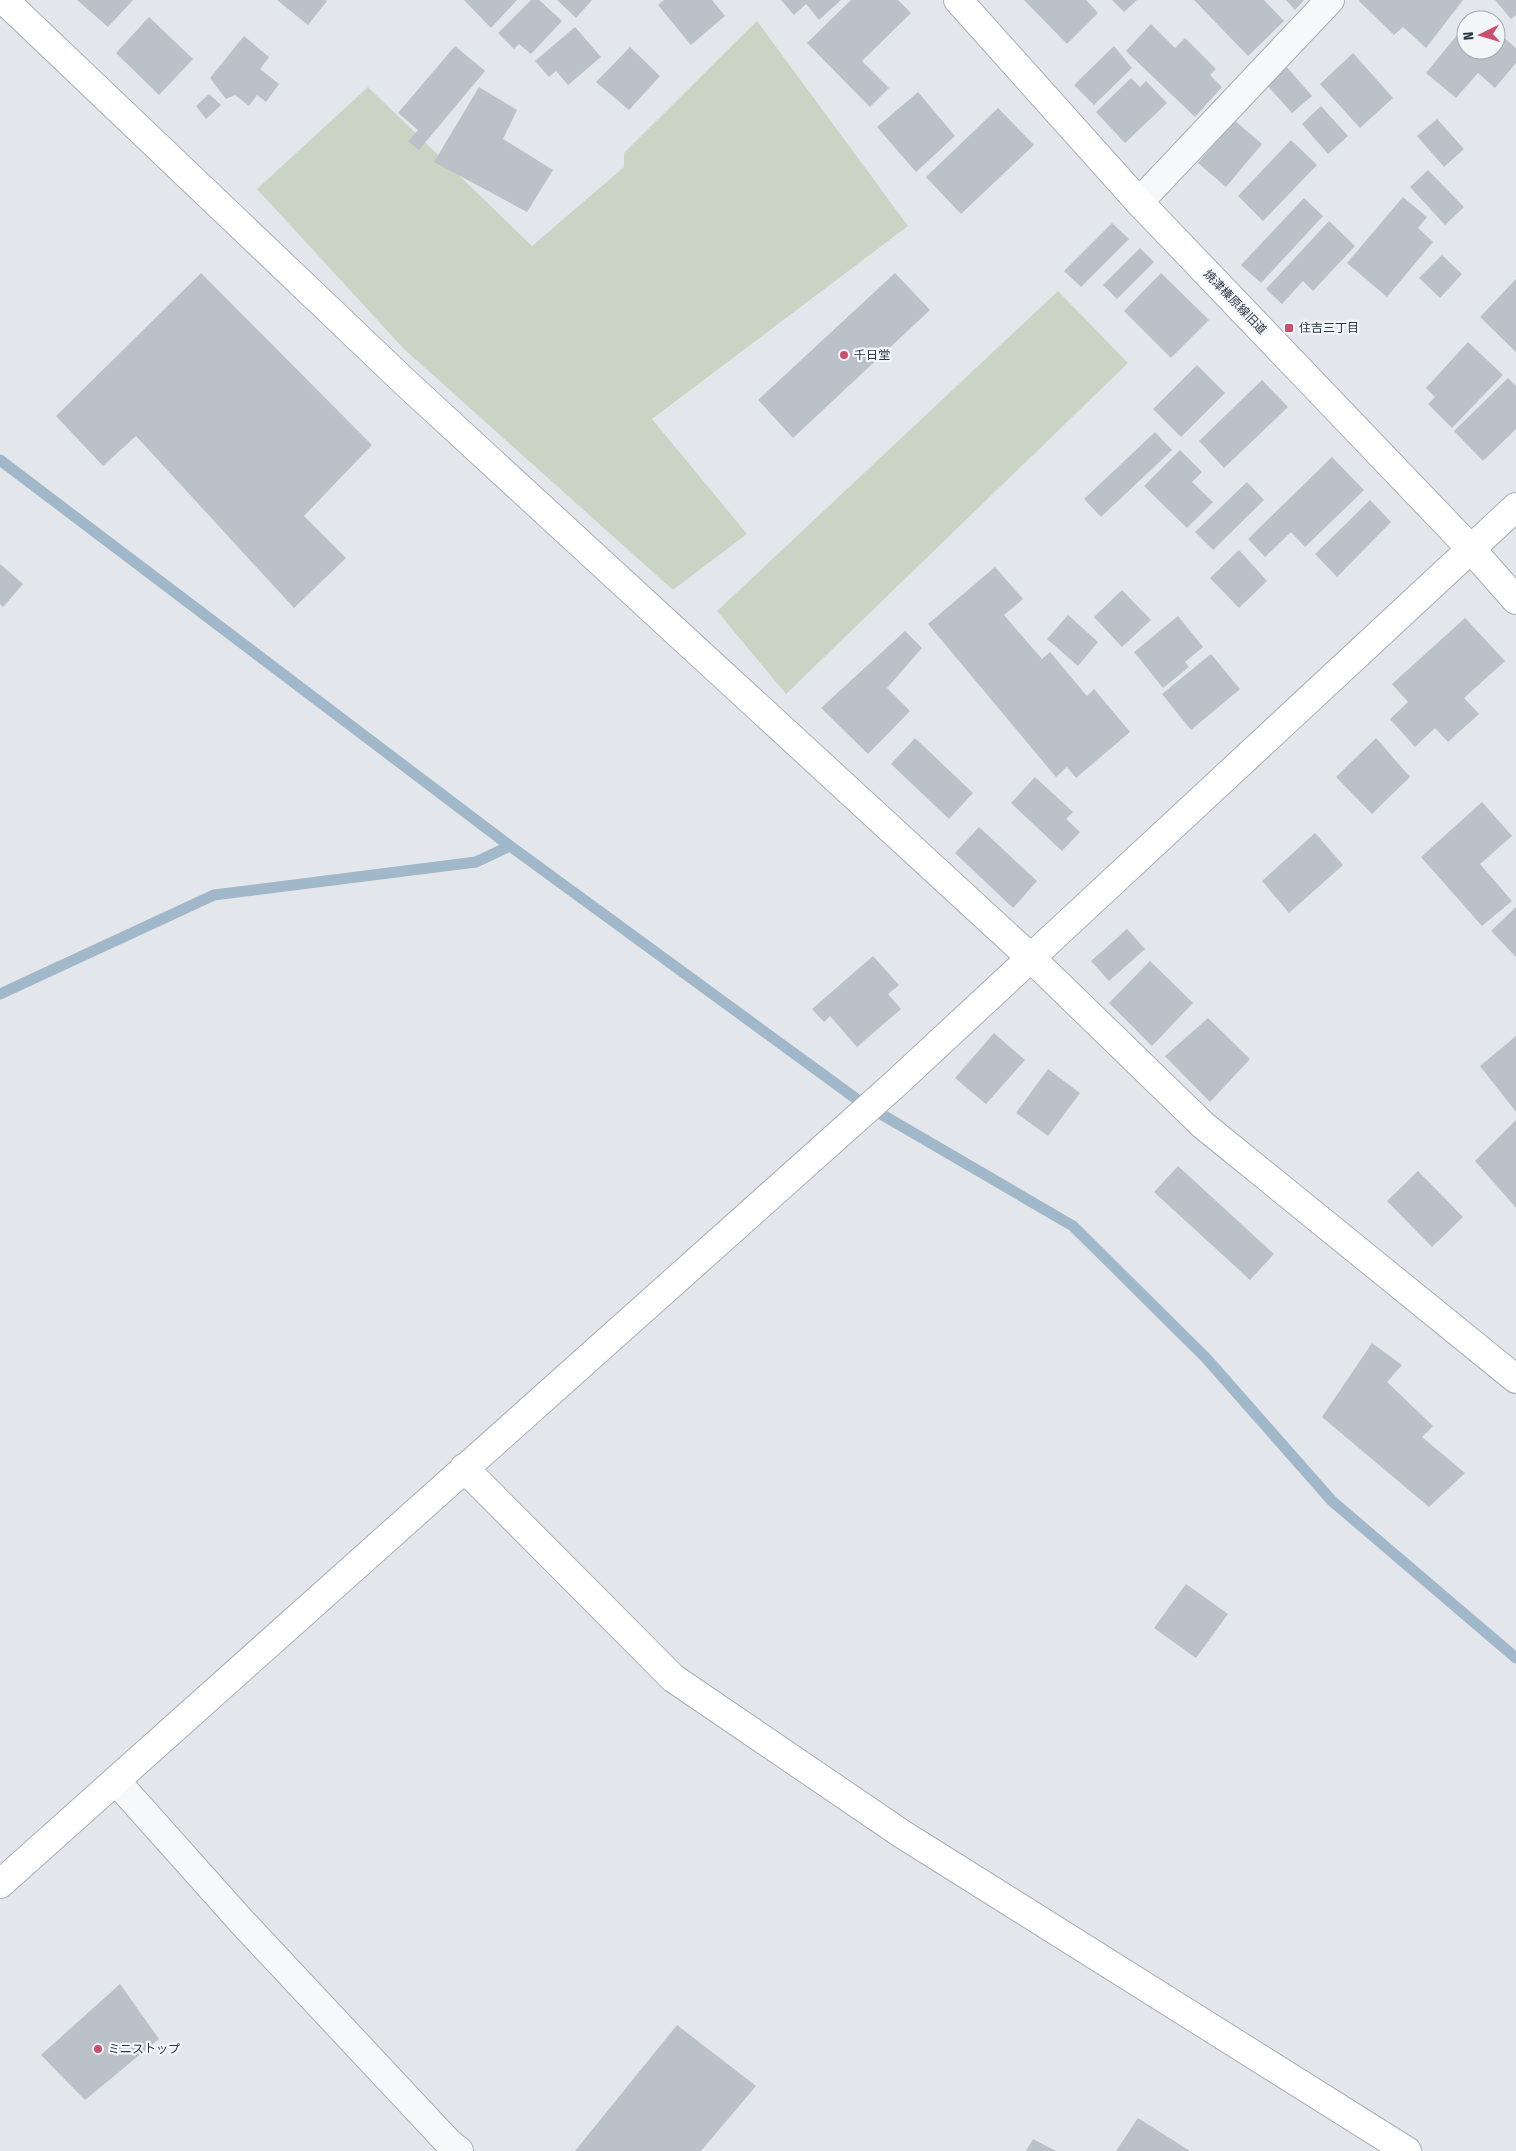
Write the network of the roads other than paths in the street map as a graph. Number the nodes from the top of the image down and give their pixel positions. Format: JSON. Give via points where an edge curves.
{"nodes":[{"id":1,"x":4,"y":0,"type":"edge"},
{"id":2,"x":958,"y":0,"type":"edge"},
{"id":3,"x":1330,"y":0,"type":"edge"},
{"id":4,"x":1139,"y":202,"type":"junction"},
{"id":5,"x":1516,"y":507,"type":"edge"},
{"id":6,"x":1470,"y":549,"type":"junction"},
{"id":7,"x":1516,"y":600,"type":"edge"},
{"id":8,"x":1030,"y":958,"type":"junction"},
{"id":9,"x":1516,"y":1379,"type":"edge"},
{"id":10,"x":464,"y":1468,"type":"junction"},
{"id":11,"x":116,"y":1781,"type":"junction"},
{"id":12,"x":0,"y":1884,"type":"edge"},
{"id":13,"x":459,"y":2151,"type":"edge"},
{"id":14,"x":1407,"y":2151,"type":"edge"}],
"edges":[{"from":1,"to":8,"type":"street","via":[[408,386]]},
{"from":2,"to":4,"type":"street","name":"焼津榛原線旧道"},
{"from":3,"to":4,"type":"street"},
{"from":4,"to":6,"type":"street","name":"焼津榛原線旧道"},
{"from":5,"to":6,"type":"street"},
{"from":6,"to":7,"type":"street","name":"焼津榛原線旧道"},
{"from":6,"to":8,"type":"street"},
{"from":8,"to":9,"type":"street","via":[[1203,1124]]},
{"from":8,"to":10,"type":"street","via":[[852,1122]]},
{"from":10,"to":11,"type":"street"},
{"from":10,"to":14,"type":"street","via":[[673,1678],[902,1834]]},
{"from":11,"to":12,"type":"street"},
{"from":11,"to":13,"type":"street","via":[[242,1922]]}]}
